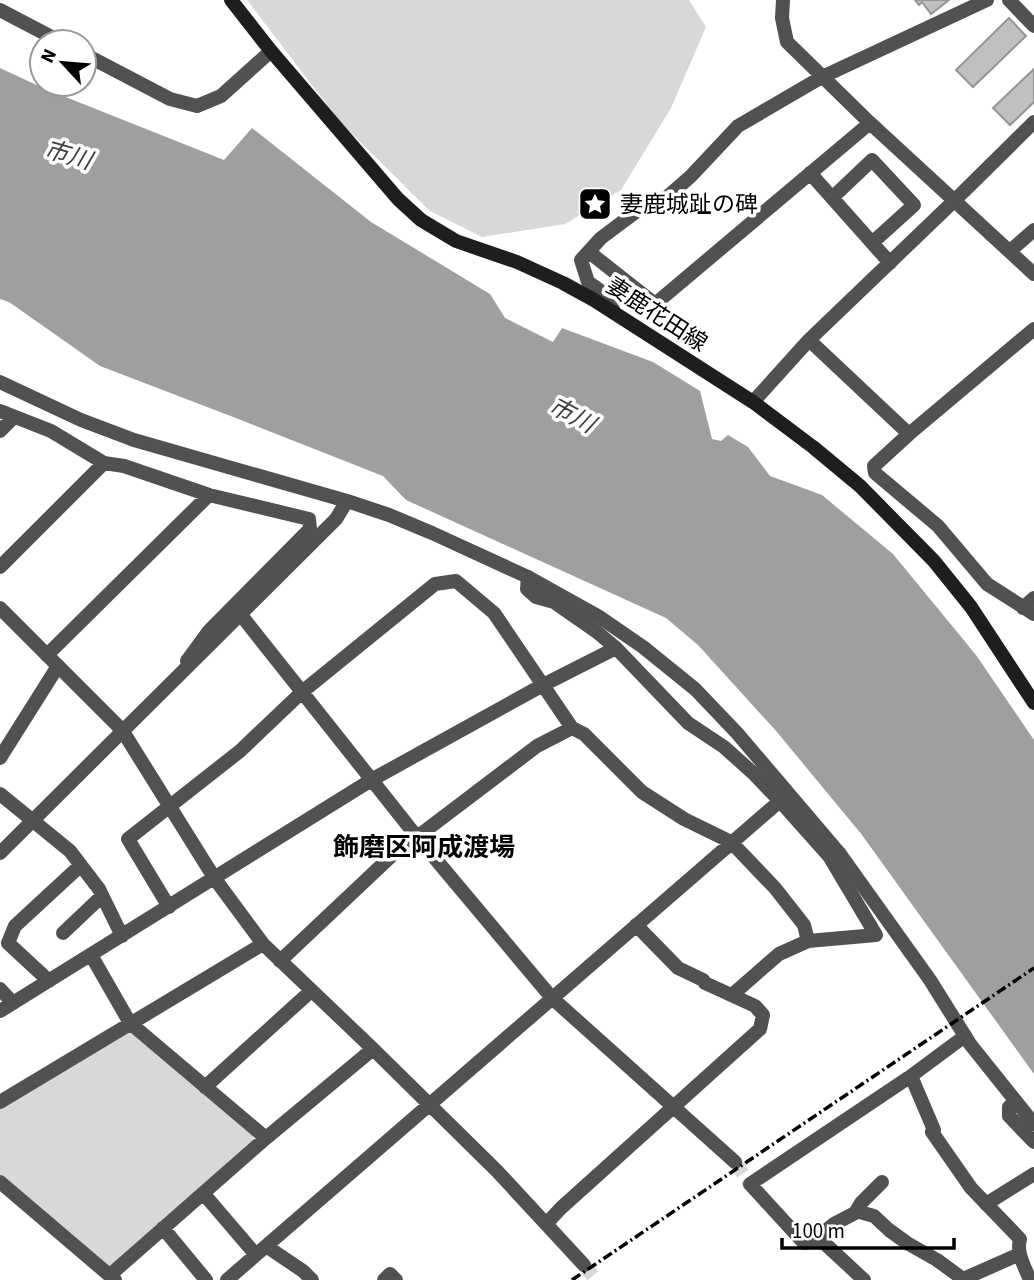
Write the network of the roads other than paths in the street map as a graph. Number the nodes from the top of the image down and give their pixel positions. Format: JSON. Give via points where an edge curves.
{"nodes":[{"id":1,"x":231,"y":0,"type":"edge"},
{"id":2,"x":783,"y":0,"type":"edge"},
{"id":3,"x":987,"y":0,"type":"edge"},
{"id":4,"x":1009,"y":0,"type":"edge"},
{"id":5,"x":0,"y":10,"type":"edge"},
{"id":6,"x":1034,"y":26,"type":"edge"},
{"id":7,"x":34,"y":28,"type":"edge"},
{"id":8,"x":271,"y":51,"type":"junction"},
{"id":9,"x":98,"y":61,"type":"edge"},
{"id":10,"x":822,"y":77,"type":"junction"},
{"id":11,"x":1034,"y":122,"type":"edge"},
{"id":12,"x":870,"y":123,"type":"junction"},
{"id":13,"x":810,"y":173,"type":"junction"},
{"id":14,"x":832,"y":198,"type":"junction"},
{"id":15,"x":955,"y":200,"type":"junction"},
{"id":16,"x":1034,"y":230,"type":"edge"},
{"id":17,"x":872,"y":243,"type":"junction"},
{"id":18,"x":1010,"y":251,"type":"junction"},
{"id":19,"x":589,"y":252,"type":"junction"},
{"id":20,"x":890,"y":263,"type":"junction"},
{"id":21,"x":1034,"y":274,"type":"edge"},
{"id":22,"x":613,"y":312,"type":"junction"},
{"id":23,"x":1034,"y":329,"type":"edge"},
{"id":24,"x":809,"y":340,"type":"junction"},
{"id":25,"x":0,"y":382,"type":"edge"},
{"id":26,"x":753,"y":402,"type":"junction"},
{"id":27,"x":7,"y":414,"type":"edge"},
{"id":28,"x":0,"y":431,"type":"edge"},
{"id":29,"x":909,"y":433,"type":"junction"},
{"id":30,"x":104,"y":463,"type":"junction"},
{"id":31,"x":209,"y":495,"type":"junction"},
{"id":32,"x":347,"y":501,"type":"junction"},
{"id":33,"x":0,"y":567,"type":"edge"},
{"id":34,"x":527,"y":577,"type":"junction"},
{"id":35,"x":1030,"y":607,"type":"edge"},
{"id":36,"x":0,"y":608,"type":"edge"},
{"id":37,"x":241,"y":615,"type":"junction"},
{"id":38,"x":615,"y":648,"type":"junction"},
{"id":39,"x":47,"y":655,"type":"junction"},
{"id":40,"x":58,"y":666,"type":"junction"},
{"id":41,"x":543,"y":685,"type":"junction"},
{"id":42,"x":167,"y":688,"type":"junction"},
{"id":43,"x":302,"y":692,"type":"junction"},
{"id":44,"x":1034,"y":703,"type":"edge"},
{"id":45,"x":572,"y":728,"type":"junction"},
{"id":46,"x":122,"y":730,"type":"junction"},
{"id":47,"x":0,"y":758,"type":"edge"},
{"id":48,"x":373,"y":779,"type":"junction"},
{"id":49,"x":0,"y":794,"type":"edge"},
{"id":50,"x":780,"y":801,"type":"junction"},
{"id":51,"x":170,"y":806,"type":"junction"},
{"id":52,"x":33,"y":820,"type":"junction"},
{"id":53,"x":417,"y":837,"type":"junction"},
{"id":54,"x":731,"y":842,"type":"junction"},
{"id":55,"x":0,"y":853,"type":"edge"},
{"id":56,"x":835,"y":855,"type":"junction"},
{"id":57,"x":81,"y":866,"type":"junction"},
{"id":58,"x":215,"y":879,"type":"junction"},
{"id":59,"x":102,"y":896,"type":"junction"},
{"id":60,"x":169,"y":907,"type":"junction"},
{"id":61,"x":636,"y":925,"type":"junction"},
{"id":62,"x":63,"y":933,"type":"dead end"},
{"id":63,"x":122,"y":936,"type":"junction"},
{"id":64,"x":808,"y":941,"type":"junction"},
{"id":65,"x":262,"y":944,"type":"junction"},
{"id":66,"x":91,"y":955,"type":"junction"},
{"id":67,"x":280,"y":961,"type":"junction"},
{"id":68,"x":49,"y":981,"type":"junction"},
{"id":69,"x":0,"y":989,"type":"edge"},
{"id":70,"x":311,"y":992,"type":"junction"},
{"id":71,"x":732,"y":995,"type":"junction"},
{"id":72,"x":552,"y":998,"type":"junction"},
{"id":73,"x":13,"y":1003,"type":"junction"},
{"id":74,"x":0,"y":1011,"type":"edge"},
{"id":75,"x":130,"y":1023,"type":"junction"},
{"id":76,"x":965,"y":1036,"type":"junction"},
{"id":77,"x":373,"y":1049,"type":"junction"},
{"id":78,"x":911,"y":1076,"type":"junction"},
{"id":79,"x":205,"y":1087,"type":"junction"},
{"id":80,"x":0,"y":1102,"type":"edge"},
{"id":81,"x":1016,"y":1102,"type":"junction"},
{"id":82,"x":430,"y":1106,"type":"junction"},
{"id":83,"x":673,"y":1108,"type":"junction"},
{"id":84,"x":1034,"y":1124,"type":"edge"},
{"id":85,"x":266,"y":1138,"type":"junction"},
{"id":86,"x":1034,"y":1142,"type":"edge"},
{"id":87,"x":735,"y":1163,"type":"tunnel mouth"},
{"id":88,"x":1034,"y":1174,"type":"edge"},
{"id":89,"x":0,"y":1182,"type":"edge"},
{"id":90,"x":882,"y":1182,"type":"dead end"},
{"id":91,"x":203,"y":1193,"type":"junction"},
{"id":92,"x":986,"y":1204,"type":"junction"},
{"id":93,"x":856,"y":1211,"type":"junction"},
{"id":94,"x":546,"y":1224,"type":"junction"},
{"id":95,"x":163,"y":1228,"type":"junction"},
{"id":96,"x":821,"y":1240,"type":"junction"},
{"id":97,"x":261,"y":1250,"type":"junction"},
{"id":98,"x":1020,"y":1254,"type":"junction"},
{"id":99,"x":584,"y":1265,"type":"tunnel mouth"},
{"id":100,"x":113,"y":1278,"type":"edge"},
{"id":101,"x":962,"y":1279,"type":"edge"},
{"id":102,"x":206,"y":1280,"type":"edge"},
{"id":103,"x":227,"y":1280,"type":"edge"},
{"id":104,"x":312,"y":1280,"type":"edge"},
{"id":105,"x":384,"y":1280,"type":"edge"},
{"id":106,"x":396,"y":1280,"type":"edge"},
{"id":107,"x":863,"y":1280,"type":"edge"},
{"id":108,"x":1030,"y":1280,"type":"edge"}],
"edges":[{"from":1,"to":8,"type":"main road","name":"妻鹿花田線"},
{"from":2,"to":10,"type":"street","via":[[787,42]]},
{"from":3,"to":10,"type":"street"},
{"from":4,"to":6,"type":"street"},
{"from":5,"to":7,"type":"street"},
{"from":8,"to":9,"type":"street","via":[[221,96],[197,107],[170,99]]},
{"from":8,"to":22,"type":"main road","name":"妻鹿花田線","via":[[421,220],[456,241],[564,283]]},
{"from":10,"to":12,"type":"street"},
{"from":10,"to":19,"type":"street","via":[[738,126],[666,198],[652,200]]},
{"from":11,"to":15,"type":"street"},
{"from":12,"to":13,"type":"street"},
{"from":12,"to":15,"type":"street"},
{"from":13,"to":14,"type":"street"},
{"from":13,"to":19,"type":"street","via":[[655,304]]},
{"from":14,"to":17,"type":"street"},
{"from":14,"to":17,"type":"street","via":[[872,160],[914,205]]},
{"from":15,"to":18,"type":"street"},
{"from":15,"to":20,"type":"street"},
{"from":16,"to":18,"type":"street"},
{"from":17,"to":20,"type":"street"},
{"from":18,"to":21,"type":"street"},
{"from":19,"to":22,"type":"street","via":[[581,260],[588,282],[612,299]]},
{"from":20,"to":24,"type":"street"},
{"from":22,"to":26,"type":"main road","name":"妻鹿花田線"},
{"from":23,"to":29,"type":"street"},
{"from":24,"to":26,"type":"street"},
{"from":24,"to":29,"type":"street"},
{"from":25,"to":32,"type":"street","via":[[134,440]]},
{"from":26,"to":44,"type":"main road","name":"妻鹿花田線","via":[[860,486],[915,540],[971,607]]},
{"from":27,"to":28,"type":"street"},
{"from":27,"to":30,"type":"street","via":[[51,430]]},
{"from":29,"to":35,"type":"street","via":[[874,466],[875,473],[938,526],[987,584]]},
{"from":30,"to":31,"type":"street"},
{"from":30,"to":33,"type":"street"},
{"from":31,"to":39,"type":"street"},
{"from":31,"to":42,"type":"street","via":[[309,519],[310,529],[209,631]]},
{"from":32,"to":34,"type":"street","via":[[432,533]]},
{"from":32,"to":37,"type":"street"},
{"from":34,"to":38,"type":"street","via":[[527,589],[536,597],[554,602]]},
{"from":34,"to":56,"type":"street","via":[[598,616],[695,690],[737,733]]},
{"from":36,"to":39,"type":"street"},
{"from":37,"to":42,"type":"street"},
{"from":37,"to":43,"type":"street"},
{"from":38,"to":41,"type":"street"},
{"from":38,"to":50,"type":"street","via":[[688,723],[724,747]]},
{"from":39,"to":40,"type":"street"},
{"from":40,"to":46,"type":"street"},
{"from":40,"to":47,"type":"street"},
{"from":41,"to":43,"type":"street","via":[[494,613],[456,581],[435,584]]},
{"from":41,"to":45,"type":"street"},
{"from":41,"to":48,"type":"street"},
{"from":42,"to":46,"type":"street"},
{"from":43,"to":48,"type":"street"},
{"from":43,"to":51,"type":"street","via":[[240,751]]},
{"from":45,"to":53,"type":"street","via":[[537,746]]},
{"from":45,"to":54,"type":"street","via":[[584,734],[642,792],[684,820]]},
{"from":46,"to":51,"type":"street"},
{"from":46,"to":52,"type":"street"},
{"from":48,"to":53,"type":"street"},
{"from":48,"to":58,"type":"street"},
{"from":49,"to":52,"type":"street"},
{"from":50,"to":54,"type":"street"},
{"from":50,"to":56,"type":"street"},
{"from":51,"to":58,"type":"street"},
{"from":51,"to":60,"type":"street","via":[[128,839]]},
{"from":52,"to":55,"type":"street"},
{"from":52,"to":57,"type":"street"},
{"from":53,"to":67,"type":"street"},
{"from":53,"to":72,"type":"street"},
{"from":54,"to":61,"type":"street"},
{"from":54,"to":64,"type":"street","via":[[782,897],[803,925]]},
{"from":56,"to":64,"type":"street","via":[[876,935]]},
{"from":56,"to":76,"type":"street","via":[[930,980]]},
{"from":57,"to":59,"type":"street"},
{"from":57,"to":68,"type":"street","via":[[15,926],[8,943]]},
{"from":58,"to":60,"type":"street"},
{"from":58,"to":65,"type":"street"},
{"from":59,"to":62,"type":"street"},
{"from":59,"to":63,"type":"street"},
{"from":60,"to":63,"type":"street"},
{"from":61,"to":71,"type":"street","via":[[678,968]]},
{"from":61,"to":72,"type":"street"},
{"from":63,"to":66,"type":"street"},
{"from":64,"to":71,"type":"street","via":[[779,954]]},
{"from":65,"to":67,"type":"street"},
{"from":65,"to":75,"type":"street"},
{"from":66,"to":68,"type":"street"},
{"from":66,"to":75,"type":"street"},
{"from":67,"to":70,"type":"street"},
{"from":68,"to":73,"type":"street"},
{"from":69,"to":73,"type":"street"},
{"from":70,"to":77,"type":"street"},
{"from":70,"to":79,"type":"street"},
{"from":71,"to":83,"type":"street","via":[[763,1015],[760,1029]]},
{"from":72,"to":82,"type":"street"},
{"from":72,"to":83,"type":"street"},
{"from":73,"to":74,"type":"street"},
{"from":75,"to":79,"type":"street"},
{"from":75,"to":80,"type":"street"},
{"from":76,"to":78,"type":"street"},
{"from":76,"to":81,"type":"street"},
{"from":77,"to":82,"type":"street"},
{"from":77,"to":85,"type":"street"},
{"from":78,"to":92,"type":"street","via":[[932,1132]]},
{"from":78,"to":96,"type":"street","via":[[750,1184],[804,1243]]},
{"from":79,"to":85,"type":"street"},
{"from":81,"to":84,"type":"street"},
{"from":81,"to":86,"type":"street","via":[[1009,1107],[1009,1116]]},
{"from":82,"to":94,"type":"street"},
{"from":82,"to":97,"type":"street"},
{"from":83,"to":87,"type":"street"},
{"from":83,"to":94,"type":"street"},
{"from":85,"to":91,"type":"street"},
{"from":88,"to":92,"type":"street"},
{"from":89,"to":100,"type":"street"},
{"from":90,"to":93,"type":"street"},
{"from":91,"to":95,"type":"street"},
{"from":91,"to":97,"type":"street"},
{"from":92,"to":98,"type":"street","via":[[1020,1240]]},
{"from":93,"to":96,"type":"street","via":[[823,1233]]},
{"from":93,"to":101,"type":"street","via":[[874,1216]]},
{"from":94,"to":99,"type":"street"},
{"from":95,"to":100,"type":"street"},
{"from":95,"to":102,"type":"street"},
{"from":96,"to":107,"type":"street"},
{"from":97,"to":103,"type":"street"},
{"from":97,"to":104,"type":"street"},
{"from":98,"to":101,"type":"street"},
{"from":98,"to":108,"type":"street"},
{"from":105,"to":106,"type":"street","via":[[390,1274]]}]}
